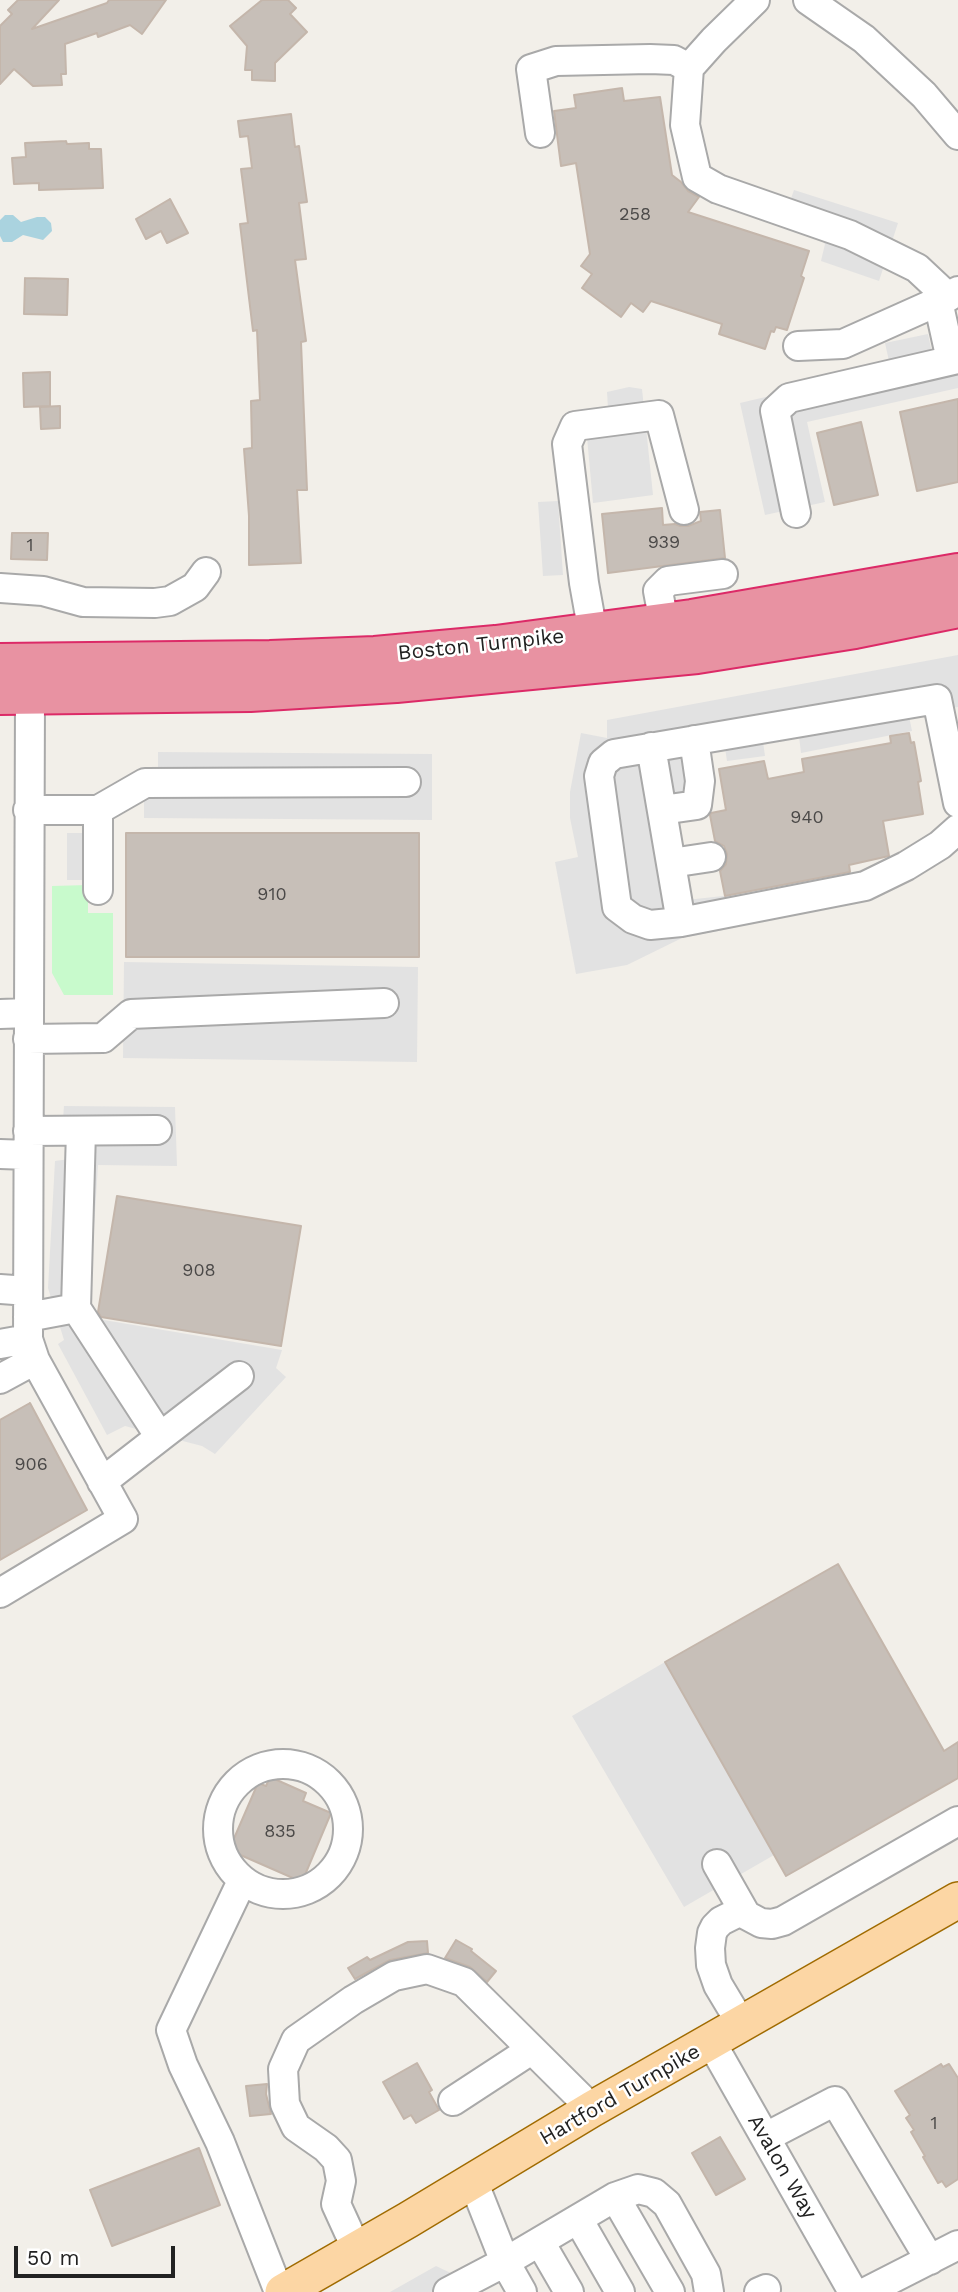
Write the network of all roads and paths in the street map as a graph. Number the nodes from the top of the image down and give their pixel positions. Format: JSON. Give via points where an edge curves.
{"nodes":[{"id":1,"x":755,"y":0,"type":"edge"},
{"id":2,"x":808,"y":0,"type":"edge"},
{"id":3,"x":689,"y":68,"type":"junction"},
{"id":4,"x":540,"y":133,"type":"dead end"},
{"id":5,"x":958,"y":135,"type":"edge"},
{"id":6,"x":948,"y":296,"type":"edge"},
{"id":7,"x":955,"y":359,"type":"edge"},
{"id":8,"x":834,"y":386,"type":"junction"},
{"id":9,"x":684,"y":510,"type":"dead end"},
{"id":10,"x":796,"y":513,"type":"dead end"},
{"id":11,"x":206,"y":572,"type":"dead end"},
{"id":12,"x":958,"y":573,"type":"edge"},
{"id":13,"x":723,"y":574,"type":"dead end"},
{"id":14,"x":0,"y":588,"type":"edge"},
{"id":15,"x":958,"y":608,"type":"edge"},
{"id":16,"x":664,"y":623,"type":"junction"},
{"id":17,"x":593,"y":633,"type":"junction"},
{"id":18,"x":0,"y":663,"type":"edge"},
{"id":19,"x":15,"y":695,"type":"edge"},
{"id":20,"x":947,"y":697,"type":"edge"},
{"id":21,"x":694,"y":740,"type":"junction"},
{"id":22,"x":652,"y":747,"type":"junction"},
{"id":23,"x":406,"y":782,"type":"dead end"},
{"id":24,"x":958,"y":803,"type":"edge"},
{"id":25,"x":28,"y":810,"type":"junction"},
{"id":26,"x":98,"y":810,"type":"junction"},
{"id":27,"x":662,"y":810,"type":"junction"},
{"id":28,"x":958,"y":829,"type":"edge"},
{"id":29,"x":711,"y":857,"type":"dead end"},
{"id":30,"x":671,"y":863,"type":"junction"},
{"id":31,"x":98,"y":890,"type":"dead end"},
{"id":32,"x":681,"y":922,"type":"junction"},
{"id":33,"x":384,"y":1003,"type":"dead end"},
{"id":34,"x":18,"y":1022,"type":"edge"},
{"id":35,"x":157,"y":1130,"type":"dead end"},
{"id":36,"x":81,"y":1131,"type":"junction"},
{"id":37,"x":18,"y":1147,"type":"edge"},
{"id":38,"x":76,"y":1308,"type":"junction"},
{"id":39,"x":24,"y":1319,"type":"edge"},
{"id":40,"x":0,"y":1345,"type":"edge"},
{"id":41,"x":239,"y":1376,"type":"dead end"},
{"id":42,"x":0,"y":1379,"type":"edge"},
{"id":43,"x":160,"y":1437,"type":"junction"},
{"id":44,"x":102,"y":1482,"type":"junction"},
{"id":45,"x":0,"y":1593,"type":"edge"},
{"id":46,"x":958,"y":1821,"type":"edge"},
{"id":47,"x":717,"y":1864,"type":"dead end"},
{"id":48,"x":242,"y":1881,"type":"junction"},
{"id":49,"x":958,"y":1900,"type":"edge"},
{"id":50,"x":743,"y":1910,"type":"junction"},
{"id":51,"x":742,"y":2025,"type":"junction"},
{"id":52,"x":711,"y":2042,"type":"junction"},
{"id":53,"x":531,"y":2050,"type":"junction"},
{"id":54,"x":453,"y":2101,"type":"dead end"},
{"id":55,"x":592,"y":2109,"type":"junction"},
{"id":56,"x":765,"y":2137,"type":"junction"},
{"id":57,"x":473,"y":2181,"type":"junction"},
{"id":58,"x":615,"y":2197,"type":"junction"},
{"id":59,"x":578,"y":2219,"type":"junction"},
{"id":60,"x":540,"y":2242,"type":"junction"},
{"id":61,"x":958,"y":2245,"type":"edge"},
{"id":62,"x":357,"y":2250,"type":"junction"},
{"id":63,"x":930,"y":2260,"type":"junction"},
{"id":64,"x":505,"y":2262,"type":"junction"},
{"id":65,"x":478,"y":2285,"type":"edge"},
{"id":66,"x":281,"y":2292,"type":"edge"},
{"id":67,"x":448,"y":2292,"type":"edge"},
{"id":68,"x":522,"y":2292,"type":"edge"},
{"id":69,"x":569,"y":2292,"type":"edge"},
{"id":70,"x":620,"y":2292,"type":"edge"},
{"id":71,"x":670,"y":2292,"type":"edge"},
{"id":72,"x":709,"y":2292,"type":"edge"},
{"id":73,"x":853,"y":2292,"type":"edge"},
{"id":74,"x":866,"y":2292,"type":"edge"}],
"edges":[{"from":1,"to":3,"type":"street"},
{"from":2,"to":5,"type":"street","via":[[864,39],[924,95]]},
{"from":3,"to":4,"type":"street","via":[[674,60],[650,59],[556,61],[531,69]]},
{"from":3,"to":6,"type":"street","via":[[685,125],[697,177],[718,189],[850,235],[917,268]]},
{"from":6,"to":7,"type":"street"},
{"from":6,"to":8,"type":"street","via":[[844,344],[812,345]]},
{"from":7,"to":8,"type":"street"},
{"from":8,"to":10,"type":"street","via":[[789,398],[775,411]]},
{"from":9,"to":17,"type":"street","via":[[659,415],[575,426],[567,444]]},
{"from":11,"to":14,"type":"street","via":[[195,587],[170,601],[155,603],[83,602],[43,591]]},
{"from":12,"to":16,"type":"highway","name":"Boston Turnpike"},
{"from":13,"to":16,"type":"street","via":[[668,581],[658,591]]},
{"from":15,"to":19,"type":"highway","name":"Boston Turnpike","via":[[750,647],[566,668],[262,691]]},
{"from":16,"to":17,"type":"highway","name":"Boston Turnpike"},
{"from":17,"to":18,"type":"highway","name":"Boston Turnpike","via":[[376,656]]},
{"from":19,"to":25,"type":"street"},
{"from":20,"to":21,"type":"street"},
{"from":20,"to":24,"type":"street"},
{"from":21,"to":22,"type":"street"},
{"from":21,"to":27,"type":"street","via":[[700,781],[697,806]]},
{"from":22,"to":27,"type":"street"},
{"from":22,"to":32,"type":"street","via":[[614,754],[603,763],[599,776],[617,907],[650,925]]},
{"from":23,"to":26,"type":"street","via":[[145,783]]},
{"from":25,"to":26,"type":"street"},
{"from":25,"to":34,"type":"street"},
{"from":26,"to":31,"type":"street"},
{"from":27,"to":30,"type":"street"},
{"from":28,"to":32,"type":"street","via":[[906,866],[865,886]]},
{"from":29,"to":30,"type":"street"},
{"from":30,"to":32,"type":"street"},
{"from":33,"to":34,"type":"street","via":[[131,1014],[103,1038]]},
{"from":34,"to":37,"type":"street"},
{"from":35,"to":36,"type":"street"},
{"from":36,"to":37,"type":"street"},
{"from":36,"to":38,"type":"street"},
{"from":37,"to":39,"type":"street"},
{"from":38,"to":39,"type":"street"},
{"from":38,"to":43,"type":"street"},
{"from":39,"to":40,"type":"street"},
{"from":39,"to":42,"type":"street"},
{"from":39,"to":44,"type":"street"},
{"from":41,"to":43,"type":"street"},
{"from":43,"to":44,"type":"street"},
{"from":44,"to":45,"type":"street","via":[[123,1518]]},
{"from":46,"to":50,"type":"street","via":[[778,1923],[755,1921]]},
{"from":47,"to":50,"type":"street"},
{"from":48,"to":48,"type":"street","via":[[283,1895],[305,1891],[325,1880],[340,1863],[348,1842],[348,1819],[341,1798],[327,1780],[308,1768],[267,1765],[232,1787],[221,1805],[219,1847]]},
{"from":48,"to":66,"type":"street","via":[[171,2030]]},
{"from":49,"to":51,"type":"main road","name":"Hartford Turnpike"},
{"from":50,"to":51,"type":"street","via":[[715,1927],[710,1948],[718,1985]]},
{"from":51,"to":52,"type":"main road","name":"Hartford Turnpike"},
{"from":52,"to":55,"type":"main road","name":"Hartford Turnpike"},
{"from":52,"to":56,"type":"street","name":"Avalon Way"},
{"from":53,"to":54,"type":"street"},
{"from":53,"to":55,"type":"street"},
{"from":53,"to":62,"type":"street","via":[[464,1982],[427,1969],[394,1976],[296,2039],[283,2069],[285,2104],[296,2127],[337,2160],[341,2181],[336,2204]]},
{"from":55,"to":57,"type":"main road","name":"Hartford Turnpike"},
{"from":56,"to":63,"type":"street","via":[[835,2101]]},
{"from":56,"to":73,"type":"street","name":"Avalon Way"},
{"from":57,"to":62,"type":"main road","name":"Hartford Turnpike"},
{"from":57,"to":64,"type":"street"},
{"from":58,"to":59,"type":"street"},
{"from":58,"to":71,"type":"street"},
{"from":58,"to":72,"type":"street","via":[[638,2189],[654,2193],[667,2204],[706,2274]]},
{"from":59,"to":60,"type":"street"},
{"from":59,"to":70,"type":"street"},
{"from":60,"to":64,"type":"street"},
{"from":60,"to":69,"type":"street"},
{"from":61,"to":63,"type":"street"},
{"from":62,"to":66,"type":"main road","name":"Hartford Turnpike"},
{"from":63,"to":74,"type":"street"},
{"from":64,"to":65,"type":"street"},
{"from":64,"to":68,"type":"street"},
{"from":65,"to":67,"type":"street"}]}
